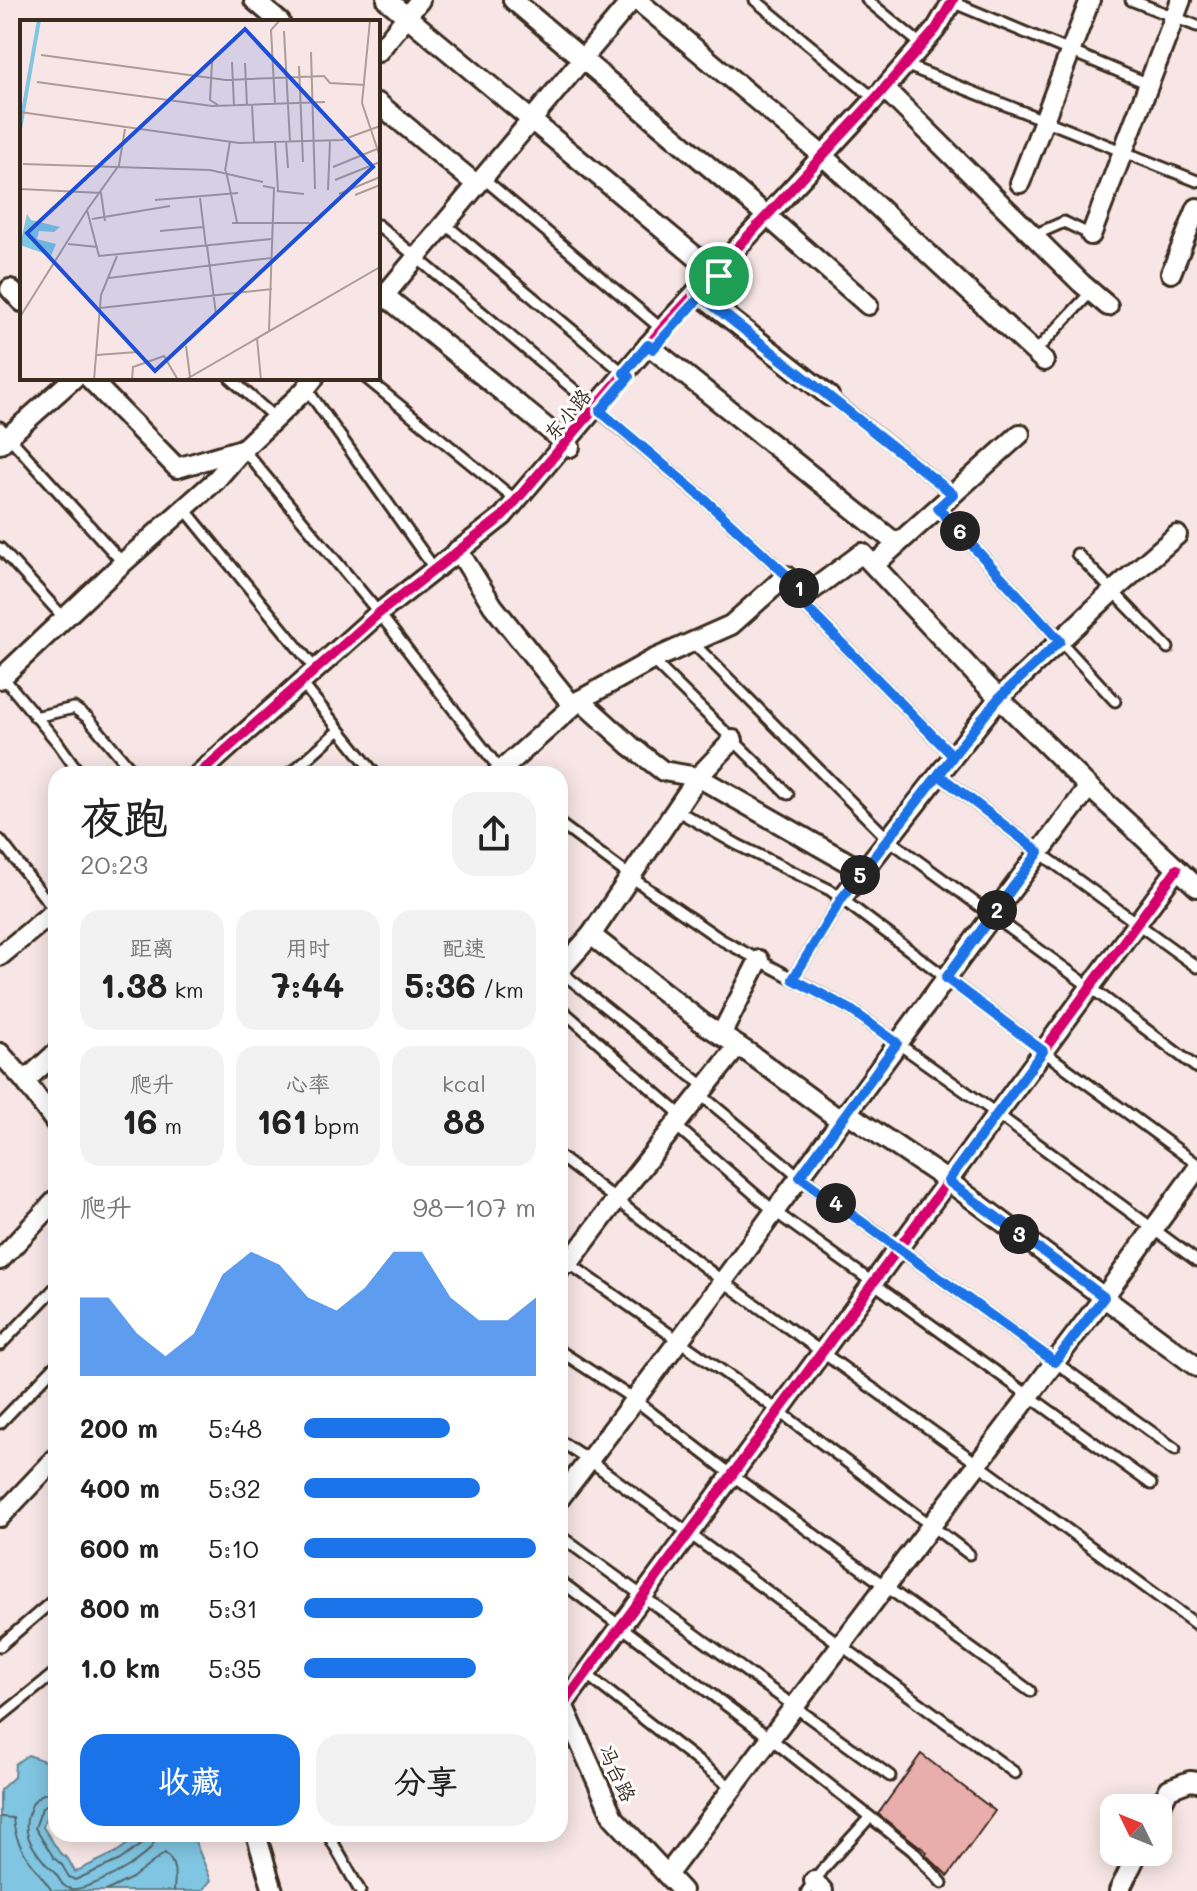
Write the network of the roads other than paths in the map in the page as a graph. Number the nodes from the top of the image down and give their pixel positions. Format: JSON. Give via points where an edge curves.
{"nodes":[{"id":1,"x":254,"y":0,"type":"edge"},
{"id":2,"x":387,"y":0,"type":"edge"},
{"id":3,"x":420,"y":0,"type":"edge"},
{"id":4,"x":513,"y":0,"type":"edge"},
{"id":5,"x":634,"y":0,"type":"edge"},
{"id":6,"x":755,"y":0,"type":"edge"},
{"id":7,"x":867,"y":0,"type":"edge"},
{"id":8,"x":1090,"y":0,"type":"edge"},
{"id":9,"x":1131,"y":0,"type":"edge"},
{"id":10,"x":955,"y":2,"type":"edge"},
{"id":11,"x":1178,"y":8,"type":"edge"},
{"id":12,"x":406,"y":16,"type":"junction"},
{"id":13,"x":278,"y":20,"type":"edge"},
{"id":14,"x":1197,"y":26,"type":"edge"},
{"id":15,"x":924,"y":47,"type":"junction"},
{"id":16,"x":380,"y":49,"type":"edge"},
{"id":17,"x":1070,"y":53,"type":"junction"},
{"id":18,"x":582,"y":59,"type":"junction"},
{"id":19,"x":908,"y":66,"type":"junction"},
{"id":20,"x":1149,"y":84,"type":"junction"},
{"id":21,"x":882,"y":96,"type":"junction"},
{"id":22,"x":380,"y":105,"type":"edge"},
{"id":23,"x":531,"y":120,"type":"junction"},
{"id":24,"x":1044,"y":121,"type":"junction"},
{"id":25,"x":1122,"y":152,"type":"junction"},
{"id":26,"x":824,"y":157,"type":"junction"},
{"id":27,"x":1197,"y":181,"type":"edge"},
{"id":28,"x":480,"y":182,"type":"junction"},
{"id":29,"x":1020,"y":183,"type":"dead end"},
{"id":30,"x":1197,"y":208,"type":"edge"},
{"id":31,"x":768,"y":217,"type":"junction"},
{"id":32,"x":445,"y":224,"type":"junction"},
{"id":33,"x":380,"y":227,"type":"edge"},
{"id":34,"x":1034,"y":235,"type":"junction"},
{"id":35,"x":1091,"y":235,"type":"joint"},
{"id":36,"x":416,"y":257,"type":"junction"},
{"id":37,"x":1171,"y":273,"type":"dead end"},
{"id":38,"x":716,"y":274,"type":"junction"},
{"id":39,"x":1091,"y":292,"type":"junction"},
{"id":40,"x":699,"y":294,"type":"junction"},
{"id":41,"x":381,"y":299,"type":"edge"},
{"id":42,"x":868,"y":305,"type":"dead end"},
{"id":43,"x":1108,"y":306,"type":"dead end"},
{"id":44,"x":664,"y":331,"type":"junction"},
{"id":45,"x":651,"y":347,"type":"junction"},
{"id":46,"x":1040,"y":356,"type":"joint"},
{"id":47,"x":627,"y":375,"type":"junction"},
{"id":48,"x":72,"y":380,"type":"edge"},
{"id":49,"x":91,"y":380,"type":"edge"},
{"id":50,"x":232,"y":380,"type":"edge"},
{"id":51,"x":368,"y":380,"type":"edge"},
{"id":52,"x":308,"y":382,"type":"edge"},
{"id":53,"x":829,"y":396,"type":"joint"},
{"id":54,"x":598,"y":409,"type":"junction"},
{"id":55,"x":275,"y":418,"type":"junction"},
{"id":56,"x":1020,"y":434,"type":"dead end"},
{"id":57,"x":3,"y":436,"type":"edge"},
{"id":58,"x":568,"y":445,"type":"junction"},
{"id":59,"x":243,"y":449,"type":"junction"},
{"id":60,"x":953,"y":494,"type":"junction"},
{"id":61,"x":519,"y":503,"type":"junction"},
{"id":62,"x":184,"y":508,"type":"junction"},
{"id":63,"x":938,"y":508,"type":"junction"},
{"id":64,"x":1177,"y":535,"type":"dead end"},
{"id":65,"x":897,"y":544,"type":"junction"},
{"id":66,"x":0,"y":548,"type":"edge"},
{"id":67,"x":459,"y":553,"type":"junction"},
{"id":68,"x":1077,"y":554,"type":"dead end"},
{"id":69,"x":123,"y":563,"type":"junction"},
{"id":70,"x":874,"y":565,"type":"junction"},
{"id":71,"x":436,"y":571,"type":"junction"},
{"id":72,"x":786,"y":576,"type":"junction"},
{"id":73,"x":1113,"y":591,"type":"junction"},
{"id":74,"x":807,"y":594,"type":"junction"},
{"id":75,"x":381,"y":615,"type":"junction"},
{"id":76,"x":64,"y":618,"type":"junction"},
{"id":77,"x":1060,"y":641,"type":"junction"},
{"id":78,"x":692,"y":642,"type":"junction"},
{"id":79,"x":1168,"y":648,"type":"dead end"},
{"id":80,"x":652,"y":660,"type":"junction"},
{"id":81,"x":317,"y":671,"type":"junction"},
{"id":82,"x":1,"y":677,"type":"edge"},
{"id":83,"x":303,"y":684,"type":"junction"},
{"id":84,"x":999,"y":698,"type":"junction"},
{"id":85,"x":1115,"y":701,"type":"dead end"},
{"id":86,"x":576,"y":703,"type":"junction"},
{"id":87,"x":35,"y":717,"type":"junction"},
{"id":88,"x":339,"y":730,"type":"junction"},
{"id":89,"x":733,"y":740,"type":"junction"},
{"id":90,"x":953,"y":756,"type":"junction"},
{"id":91,"x":74,"y":766,"type":"edge"},
{"id":92,"x":128,"y":766,"type":"edge"},
{"id":93,"x":208,"y":766,"type":"edge"},
{"id":94,"x":217,"y":766,"type":"edge"},
{"id":95,"x":299,"y":766,"type":"edge"},
{"id":96,"x":368,"y":766,"type":"edge"},
{"id":97,"x":495,"y":766,"type":"edge"},
{"id":98,"x":508,"y":766,"type":"edge"},
{"id":99,"x":939,"y":775,"type":"junction"},
{"id":100,"x":698,"y":777,"type":"junction"},
{"id":101,"x":1089,"y":787,"type":"junction"},
{"id":102,"x":788,"y":794,"type":"dead end"},
{"id":103,"x":676,"y":810,"type":"junction"},
{"id":104,"x":568,"y":830,"type":"edge"},
{"id":105,"x":888,"y":839,"type":"junction"},
{"id":106,"x":0,"y":840,"type":"edge"},
{"id":107,"x":1039,"y":852,"type":"junction"},
{"id":108,"x":1177,"y":869,"type":"junction"},
{"id":109,"x":863,"y":871,"type":"junction"},
{"id":110,"x":631,"y":877,"type":"junction"},
{"id":111,"x":1197,"y":887,"type":"edge"},
{"id":112,"x":842,"y":898,"type":"junction"},
{"id":113,"x":48,"y":904,"type":"edge"},
{"id":114,"x":48,"y":914,"type":"edge"},
{"id":115,"x":48,"y":915,"type":"edge"},
{"id":116,"x":993,"y":915,"type":"junction"},
{"id":117,"x":1137,"y":923,"type":"junction"},
{"id":118,"x":591,"y":935,"type":"junction"},
{"id":119,"x":0,"y":945,"type":"edge"},
{"id":120,"x":0,"y":956,"type":"edge"},
{"id":121,"x":759,"y":960,"type":"junction"},
{"id":122,"x":568,"y":961,"type":"edge"},
{"id":123,"x":1197,"y":967,"type":"edge"},
{"id":124,"x":568,"y":977,"type":"edge"},
{"id":125,"x":946,"y":978,"type":"junction"},
{"id":126,"x":793,"y":979,"type":"junction"},
{"id":127,"x":1090,"y":987,"type":"junction"},
{"id":128,"x":568,"y":1016,"type":"edge"},
{"id":129,"x":721,"y":1035,"type":"junction"},
{"id":130,"x":897,"y":1043,"type":"junction"},
{"id":131,"x":738,"y":1046,"type":"junction"},
{"id":132,"x":1043,"y":1051,"type":"junction"},
{"id":133,"x":0,"y":1053,"type":"edge"},
{"id":134,"x":48,"y":1060,"type":"edge"},
{"id":135,"x":1197,"y":1068,"type":"edge"},
{"id":136,"x":25,"y":1081,"type":"junction"},
{"id":137,"x":703,"y":1090,"type":"junction"},
{"id":138,"x":48,"y":1112,"type":"edge"},
{"id":139,"x":997,"y":1114,"type":"junction"},
{"id":140,"x":843,"y":1116,"type":"junction"},
{"id":141,"x":679,"y":1121,"type":"junction"},
{"id":142,"x":568,"y":1163,"type":"edge"},
{"id":143,"x":1197,"y":1166,"type":"edge"},
{"id":144,"x":800,"y":1177,"type":"junction"},
{"id":145,"x":948,"y":1181,"type":"junction"},
{"id":146,"x":616,"y":1200,"type":"junction"},
{"id":147,"x":48,"y":1209,"type":"edge"},
{"id":148,"x":774,"y":1211,"type":"junction"},
{"id":149,"x":1153,"y":1229,"type":"junction"},
{"id":150,"x":899,"y":1248,"type":"junction"},
{"id":151,"x":0,"y":1260,"type":"edge"},
{"id":152,"x":568,"y":1260,"type":"edge"},
{"id":153,"x":1197,"y":1261,"type":"edge"},
{"id":154,"x":568,"y":1269,"type":"edge"},
{"id":155,"x":724,"y":1282,"type":"junction"},
{"id":156,"x":873,"y":1283,"type":"junction"},
{"id":157,"x":48,"y":1295,"type":"edge"},
{"id":158,"x":1104,"y":1297,"type":"junction"},
{"id":159,"x":680,"y":1341,"type":"junction"},
{"id":160,"x":0,"y":1345,"type":"edge"},
{"id":161,"x":822,"y":1353,"type":"junction"},
{"id":162,"x":568,"y":1356,"type":"edge"},
{"id":163,"x":1055,"y":1362,"type":"junction"},
{"id":164,"x":1197,"y":1367,"type":"edge"},
{"id":165,"x":48,"y":1373,"type":"edge"},
{"id":166,"x":1030,"y":1395,"type":"junction"},
{"id":167,"x":635,"y":1400,"type":"junction"},
{"id":168,"x":779,"y":1411,"type":"junction"},
{"id":169,"x":0,"y":1423,"type":"edge"},
{"id":170,"x":568,"y":1446,"type":"edge"},
{"id":171,"x":1175,"y":1449,"type":"dead end"},
{"id":172,"x":589,"y":1460,"type":"junction"},
{"id":173,"x":978,"y":1464,"type":"junction"},
{"id":174,"x":48,"y":1466,"type":"edge"},
{"id":175,"x":732,"y":1475,"type":"junction"},
{"id":176,"x":1151,"y":1484,"type":"dead end"},
{"id":177,"x":568,"y":1488,"type":"edge"},
{"id":178,"x":0,"y":1517,"type":"edge"},
{"id":179,"x":931,"y":1526,"type":"junction"},
{"id":180,"x":689,"y":1533,"type":"junction"},
{"id":181,"x":568,"y":1542,"type":"edge"},
{"id":182,"x":969,"y":1554,"type":"dead end"},
{"id":183,"x":886,"y":1585,"type":"junction"},
{"id":184,"x":568,"y":1587,"type":"edge"},
{"id":185,"x":645,"y":1596,"type":"junction"},
{"id":186,"x":48,"y":1605,"type":"edge"},
{"id":187,"x":1197,"y":1625,"type":"edge"},
{"id":188,"x":621,"y":1627,"type":"junction"},
{"id":189,"x":841,"y":1645,"type":"junction"},
{"id":190,"x":0,"y":1646,"type":"edge"},
{"id":191,"x":586,"y":1674,"type":"junction"},
{"id":192,"x":48,"y":1678,"type":"edge"},
{"id":193,"x":1030,"y":1691,"type":"dead end"},
{"id":194,"x":568,"y":1695,"type":"edge"},
{"id":195,"x":794,"y":1706,"type":"junction"},
{"id":196,"x":568,"y":1716,"type":"edge"},
{"id":197,"x":0,"y":1717,"type":"edge"},
{"id":198,"x":770,"y":1738,"type":"junction"},
{"id":199,"x":1015,"y":1773,"type":"dead end"},
{"id":200,"x":890,"y":1776,"type":"dead end"},
{"id":201,"x":1197,"y":1782,"type":"edge"},
{"id":202,"x":732,"y":1788,"type":"junction"},
{"id":203,"x":1166,"y":1794,"type":"edge"},
{"id":204,"x":870,"y":1817,"type":"junction"},
{"id":205,"x":258,"y":1842,"type":"edge"},
{"id":206,"x":332,"y":1842,"type":"edge"},
{"id":207,"x":1131,"y":1866,"type":"edge"},
{"id":208,"x":667,"y":1875,"type":"junction"},
{"id":209,"x":942,"y":1883,"type":"dead end"},
{"id":210,"x":815,"y":1888,"type":"edge"},
{"id":211,"x":273,"y":1891,"type":"edge"},
{"id":212,"x":360,"y":1891,"type":"edge"},
{"id":213,"x":682,"y":1891,"type":"edge"},
{"id":214,"x":1119,"y":1891,"type":"edge"}],
"edges":[{"from":1,"to":13,"type":"street"},
{"from":2,"to":12,"type":"street"},
{"from":3,"to":12,"type":"street"},
{"from":4,"to":18,"type":"street"},
{"from":5,"to":18,"type":"street"},
{"from":5,"to":26,"type":"street"},
{"from":6,"to":21,"type":"lane"},
{"from":7,"to":15,"type":"lane"},
{"from":8,"to":17,"type":"street"},
{"from":9,"to":11,"type":"lane"},
{"from":10,"to":15,"type":"street","name":"东小路"},
{"from":10,"to":17,"type":"lane"},
{"from":11,"to":14,"type":"lane"},
{"from":11,"to":20,"type":"street"},
{"from":12,"to":16,"type":"street"},
{"from":12,"to":23,"type":"street"},
{"from":15,"to":19,"type":"street","name":"东小路"},
{"from":17,"to":20,"type":"lane"},
{"from":17,"to":24,"type":"street"},
{"from":18,"to":23,"type":"street"},
{"from":18,"to":31,"type":"street"},
{"from":19,"to":21,"type":"street","name":"东小路"},
{"from":19,"to":24,"type":"lane"},
{"from":20,"to":25,"type":"street"},
{"from":21,"to":26,"type":"street","name":"东小路"},
{"from":21,"to":34,"type":"street"},
{"from":22,"to":28,"type":"street"},
{"from":23,"to":28,"type":"street"},
{"from":23,"to":38,"type":"street"},
{"from":24,"to":25,"type":"lane"},
{"from":24,"to":29,"type":"street"},
{"from":25,"to":27,"type":"lane"},
{"from":25,"to":35,"type":"street"},
{"from":26,"to":31,"type":"street","name":"东小路"},
{"from":26,"to":46,"type":"street"},
{"from":28,"to":32,"type":"street"},
{"from":28,"to":44,"type":"lane"},
{"from":30,"to":37,"type":"street"},
{"from":31,"to":38,"type":"street","name":"东小路"},
{"from":31,"to":42,"type":"street"},
{"from":32,"to":36,"type":"street"},
{"from":32,"to":47,"type":"lane"},
{"from":33,"to":36,"type":"lane"},
{"from":34,"to":35,"type":"lane","via":[[1064,222]]},
{"from":34,"to":39,"type":"street"},
{"from":36,"to":41,"type":"street"},
{"from":36,"to":54,"type":"lane"},
{"from":38,"to":40,"type":"street","name":"东小路"},
{"from":39,"to":43,"type":"street"},
{"from":39,"to":46,"type":"lane"},
{"from":40,"to":44,"type":"street","name":"东小路"},
{"from":40,"to":53,"type":"street"},
{"from":41,"to":58,"type":"street"},
{"from":44,"to":45,"type":"street","name":"东小路"},
{"from":45,"to":47,"type":"street","name":"东小路"},
{"from":45,"to":65,"type":"street"},
{"from":47,"to":54,"type":"street","name":"东小路"},
{"from":48,"to":57,"type":"street"},
{"from":49,"to":59,"type":"street","via":[[177,468]]},
{"from":50,"to":55,"type":"lane"},
{"from":51,"to":61,"type":"lane"},
{"from":52,"to":55,"type":"street"},
{"from":52,"to":71,"type":"lane"},
{"from":53,"to":60,"type":"lane"},
{"from":54,"to":58,"type":"street","name":"东小路"},
{"from":54,"to":72,"type":"lane"},
{"from":55,"to":59,"type":"street"},
{"from":56,"to":60,"type":"street"},
{"from":57,"to":69,"type":"lane"},
{"from":58,"to":61,"type":"street","name":"东小路"},
{"from":59,"to":62,"type":"street"},
{"from":59,"to":75,"type":"lane"},
{"from":60,"to":63,"type":"street"},
{"from":61,"to":67,"type":"street","name":"东小路","via":[[505,522]]},
{"from":62,"to":69,"type":"street"},
{"from":62,"to":81,"type":"lane"},
{"from":63,"to":65,"type":"street"},
{"from":63,"to":77,"type":"lane"},
{"from":64,"to":73,"type":"street"},
{"from":65,"to":70,"type":"street"},
{"from":66,"to":76,"type":"lane"},
{"from":67,"to":71,"type":"street","name":"东小路"},
{"from":67,"to":86,"type":"street","via":[[493,606]]},
{"from":68,"to":73,"type":"lane"},
{"from":69,"to":76,"type":"street"},
{"from":70,"to":74,"type":"street","via":[[862,553]]},
{"from":70,"to":84,"type":"street"},
{"from":71,"to":75,"type":"street","name":"东小路"},
{"from":72,"to":74,"type":"lane"},
{"from":72,"to":78,"type":"street","via":[[731,625]]},
{"from":73,"to":77,"type":"street"},
{"from":73,"to":79,"type":"lane"},
{"from":74,"to":90,"type":"lane","via":[[803,604]]},
{"from":75,"to":81,"type":"street","name":"东小路"},
{"from":75,"to":97,"type":"lane"},
{"from":76,"to":82,"type":"street"},
{"from":77,"to":84,"type":"street"},
{"from":77,"to":85,"type":"lane"},
{"from":78,"to":80,"type":"street"},
{"from":78,"to":105,"type":"lane"},
{"from":80,"to":86,"type":"street"},
{"from":80,"to":89,"type":"lane"},
{"from":81,"to":83,"type":"street","name":"东小路"},
{"from":82,"to":87,"type":"lane"},
{"from":83,"to":88,"type":"lane"},
{"from":83,"to":93,"type":"street","name":"东小路"},
{"from":83,"to":94,"type":"street","name":"东小路"},
{"from":84,"to":90,"type":"street"},
{"from":84,"to":101,"type":"street"},
{"from":86,"to":98,"type":"street"},
{"from":86,"to":100,"type":"street","via":[[663,771]]},
{"from":87,"to":91,"type":"lane"},
{"from":87,"to":92,"type":"lane","via":[[74,708]]},
{"from":88,"to":95,"type":"lane"},
{"from":88,"to":96,"type":"lane"},
{"from":89,"to":100,"type":"street"},
{"from":89,"to":102,"type":"lane"},
{"from":90,"to":99,"type":"street"},
{"from":99,"to":105,"type":"street"},
{"from":99,"to":107,"type":"lane"},
{"from":100,"to":103,"type":"street"},
{"from":100,"to":109,"type":"street"},
{"from":101,"to":107,"type":"street"},
{"from":101,"to":108,"type":"street"},
{"from":103,"to":110,"type":"street"},
{"from":103,"to":112,"type":"lane"},
{"from":104,"to":110,"type":"lane"},
{"from":105,"to":109,"type":"street"},
{"from":105,"to":116,"type":"lane"},
{"from":106,"to":113,"type":"lane"},
{"from":107,"to":116,"type":"street"},
{"from":107,"to":117,"type":"lane"},
{"from":108,"to":111,"type":"street"},
{"from":108,"to":117,"type":"street"},
{"from":109,"to":112,"type":"street"},
{"from":110,"to":118,"type":"street"},
{"from":110,"to":121,"type":"lane"},
{"from":112,"to":125,"type":"lane"},
{"from":112,"to":126,"type":"lane"},
{"from":114,"to":119,"type":"street"},
{"from":115,"to":120,"type":"street"},
{"from":116,"to":125,"type":"street"},
{"from":116,"to":127,"type":"lane"},
{"from":117,"to":123,"type":"lane"},
{"from":117,"to":127,"type":"street"},
{"from":118,"to":122,"type":"street"},
{"from":118,"to":129,"type":"street"},
{"from":121,"to":126,"type":"lane"},
{"from":121,"to":129,"type":"street"},
{"from":124,"to":137,"type":"lane"},
{"from":125,"to":130,"type":"street"},
{"from":125,"to":132,"type":"lane"},
{"from":126,"to":130,"type":"lane"},
{"from":127,"to":132,"type":"street"},
{"from":127,"to":135,"type":"lane"},
{"from":128,"to":141,"type":"lane"},
{"from":129,"to":131,"type":"street"},
{"from":130,"to":139,"type":"lane"},
{"from":130,"to":140,"type":"street"},
{"from":131,"to":137,"type":"street"},
{"from":131,"to":140,"type":"street"},
{"from":132,"to":139,"type":"street"},
{"from":132,"to":143,"type":"lane"},
{"from":133,"to":136,"type":"street"},
{"from":134,"to":136,"type":"street"},
{"from":136,"to":138,"type":"street"},
{"from":137,"to":141,"type":"street"},
{"from":137,"to":144,"type":"lane"},
{"from":139,"to":145,"type":"street"},
{"from":139,"to":149,"type":"lane"},
{"from":140,"to":144,"type":"street"},
{"from":140,"to":145,"type":"street"},
{"from":141,"to":146,"type":"street"},
{"from":141,"to":148,"type":"lane"},
{"from":142,"to":146,"type":"lane"},
{"from":143,"to":149,"type":"street"},
{"from":144,"to":148,"type":"street"},
{"from":144,"to":150,"type":"lane"},
{"from":145,"to":150,"type":"street"},
{"from":145,"to":158,"type":"street"},
{"from":146,"to":152,"type":"street"},
{"from":146,"to":155,"type":"lane"},
{"from":147,"to":151,"type":"street"},
{"from":148,"to":155,"type":"street"},
{"from":148,"to":156,"type":"lane"},
{"from":149,"to":153,"type":"lane"},
{"from":149,"to":158,"type":"street"},
{"from":150,"to":156,"type":"street"},
{"from":150,"to":163,"type":"lane"},
{"from":154,"to":159,"type":"lane"},
{"from":155,"to":159,"type":"street"},
{"from":155,"to":161,"type":"lane"},
{"from":156,"to":161,"type":"street"},
{"from":156,"to":166,"type":"lane"},
{"from":157,"to":160,"type":"lane"},
{"from":158,"to":163,"type":"street"},
{"from":158,"to":164,"type":"street"},
{"from":159,"to":167,"type":"street"},
{"from":159,"to":168,"type":"lane"},
{"from":161,"to":168,"type":"street"},
{"from":161,"to":173,"type":"lane"},
{"from":162,"to":167,"type":"lane"},
{"from":163,"to":166,"type":"street"},
{"from":163,"to":171,"type":"lane"},
{"from":165,"to":169,"type":"lane"},
{"from":166,"to":173,"type":"street"},
{"from":166,"to":176,"type":"lane"},
{"from":167,"to":172,"type":"street"},
{"from":167,"to":175,"type":"lane"},
{"from":168,"to":175,"type":"street"},
{"from":168,"to":179,"type":"lane"},
{"from":170,"to":172,"type":"lane"},
{"from":172,"to":177,"type":"street"},
{"from":172,"to":180,"type":"lane"},
{"from":173,"to":179,"type":"street"},
{"from":173,"to":187,"type":"lane"},
{"from":174,"to":178,"type":"street"},
{"from":175,"to":180,"type":"street"},
{"from":175,"to":183,"type":"lane"},
{"from":179,"to":182,"type":"lane"},
{"from":179,"to":183,"type":"street"},
{"from":180,"to":185,"type":"street"},
{"from":180,"to":189,"type":"lane"},
{"from":181,"to":185,"type":"lane"},
{"from":183,"to":189,"type":"street"},
{"from":183,"to":193,"type":"lane"},
{"from":184,"to":188,"type":"lane"},
{"from":185,"to":188,"type":"street"},
{"from":185,"to":195,"type":"lane"},
{"from":186,"to":190,"type":"lane"},
{"from":188,"to":191,"type":"street"},
{"from":188,"to":198,"type":"lane"},
{"from":189,"to":195,"type":"street"},
{"from":189,"to":199,"type":"lane"},
{"from":191,"to":194,"type":"street"},
{"from":191,"to":202,"type":"lane"},
{"from":192,"to":197,"type":"lane"},
{"from":195,"to":198,"type":"street"},
{"from":195,"to":200,"type":"lane"},
{"from":196,"to":208,"type":"street","name":"冯台路","via":[[613,1817]]},
{"from":198,"to":202,"type":"street"},
{"from":198,"to":204,"type":"lane"},
{"from":201,"to":203,"type":"street"},
{"from":202,"to":208,"type":"street"},
{"from":204,"to":209,"type":"lane","via":[[912,1850]]},
{"from":204,"to":210,"type":"lane"},
{"from":205,"to":211,"type":"street"},
{"from":206,"to":212,"type":"lane"},
{"from":207,"to":214,"type":"street"},
{"from":208,"to":213,"type":"street","name":"冯台路"}]}
